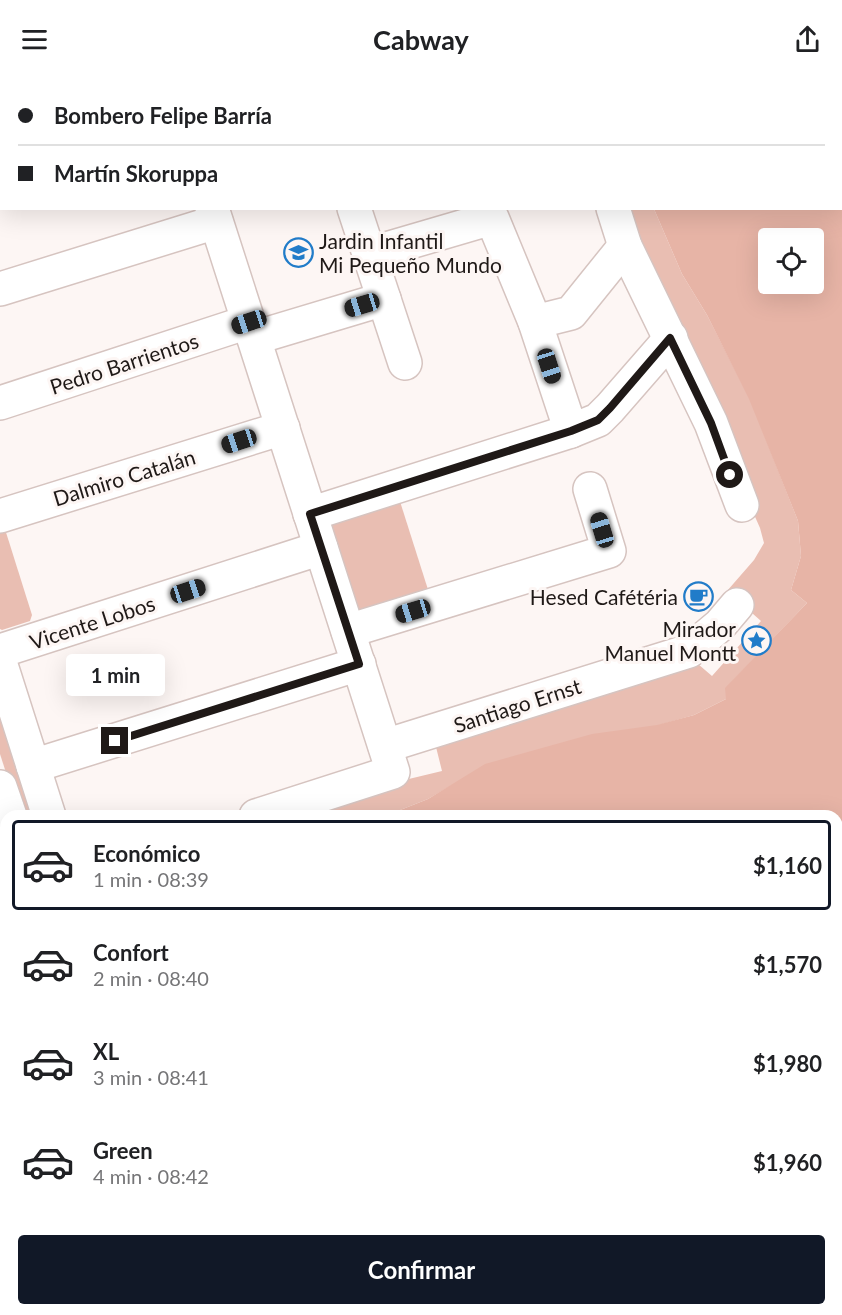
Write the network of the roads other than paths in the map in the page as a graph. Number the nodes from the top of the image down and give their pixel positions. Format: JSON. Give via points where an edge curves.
{"nodes":[{"id":1,"x":355,"y":210,"type":"edge"},
{"id":2,"x":614,"y":210,"type":"edge"},
{"id":3,"x":214,"y":215,"type":"edge"},
{"id":4,"x":625,"y":246,"type":"junction"},
{"id":5,"x":369,"y":254,"type":"junction"},
{"id":6,"x":0,"y":289,"type":"edge"},
{"id":7,"x":384,"y":299,"type":"junction"},
{"id":8,"x":535,"y":322,"type":"junction"},
{"id":9,"x":251,"y":330,"type":"junction"},
{"id":10,"x":670,"y":338,"type":"junction"},
{"id":11,"x":405,"y":363,"type":"dead end"},
{"id":12,"x":0,"y":403,"type":"edge"},
{"id":13,"x":283,"y":428,"type":"junction"},
{"id":14,"x":571,"y":431,"type":"junction"},
{"id":15,"x":590,"y":489,"type":"dead end"},
{"id":16,"x":742,"y":506,"type":"dead end"},
{"id":17,"x":310,"y":514,"type":"junction"},
{"id":18,"x":0,"y":516,"type":"edge"},
{"id":19,"x":321,"y":548,"type":"junction"},
{"id":20,"x":737,"y":605,"type":"dead end"},
{"id":21,"x":348,"y":631,"type":"junction"},
{"id":22,"x":0,"y":651,"type":"edge"},
{"id":23,"x":0,"y":662,"type":"edge"},
{"id":24,"x":359,"y":664,"type":"junction"},
{"id":25,"x":389,"y":759,"type":"junction"},
{"id":26,"x":33,"y":766,"type":"junction"},
{"id":27,"x":0,"y":787,"type":"edge"},
{"id":28,"x":8,"y":810,"type":"edge"},
{"id":29,"x":47,"y":810,"type":"edge"},
{"id":30,"x":270,"y":810,"type":"edge"}],
"edges":[{"from":1,"to":5,"type":"street"},
{"from":2,"to":4,"type":"street"},
{"from":3,"to":6,"type":"street"},
{"from":3,"to":9,"type":"street"},
{"from":4,"to":8,"type":"street","via":[[571,313]]},
{"from":4,"to":10,"type":"street"},
{"from":5,"to":7,"type":"street"},
{"from":5,"to":8,"type":"street","via":[[492,218]]},
{"from":7,"to":9,"type":"street","name":"Pedro Barrientos"},
{"from":7,"to":11,"type":"street"},
{"from":8,"to":14,"type":"street"},
{"from":9,"to":12,"type":"street","name":"Pedro Barrientos"},
{"from":9,"to":13,"type":"street"},
{"from":10,"to":14,"type":"street","via":[[598,420]]},
{"from":10,"to":16,"type":"street","via":[[711,423]]},
{"from":13,"to":17,"type":"street"},
{"from":13,"to":18,"type":"street","name":"Dalmiro Catalán"},
{"from":14,"to":17,"type":"street"},
{"from":15,"to":21,"type":"street","via":[[609,551]]},
{"from":17,"to":19,"type":"street"},
{"from":19,"to":21,"type":"street"},
{"from":19,"to":22,"type":"street","name":"Vicente Lobos"},
{"from":20,"to":25,"type":"street","name":"Santiago Ernst","via":[[689,651]]},
{"from":21,"to":24,"type":"street"},
{"from":23,"to":26,"type":"street"},
{"from":24,"to":25,"type":"street"},
{"from":24,"to":26,"type":"street"},
{"from":25,"to":30,"type":"street","name":"Santiago Ernst"},
{"from":26,"to":29,"type":"street"},
{"from":27,"to":28,"type":"street"}]}
